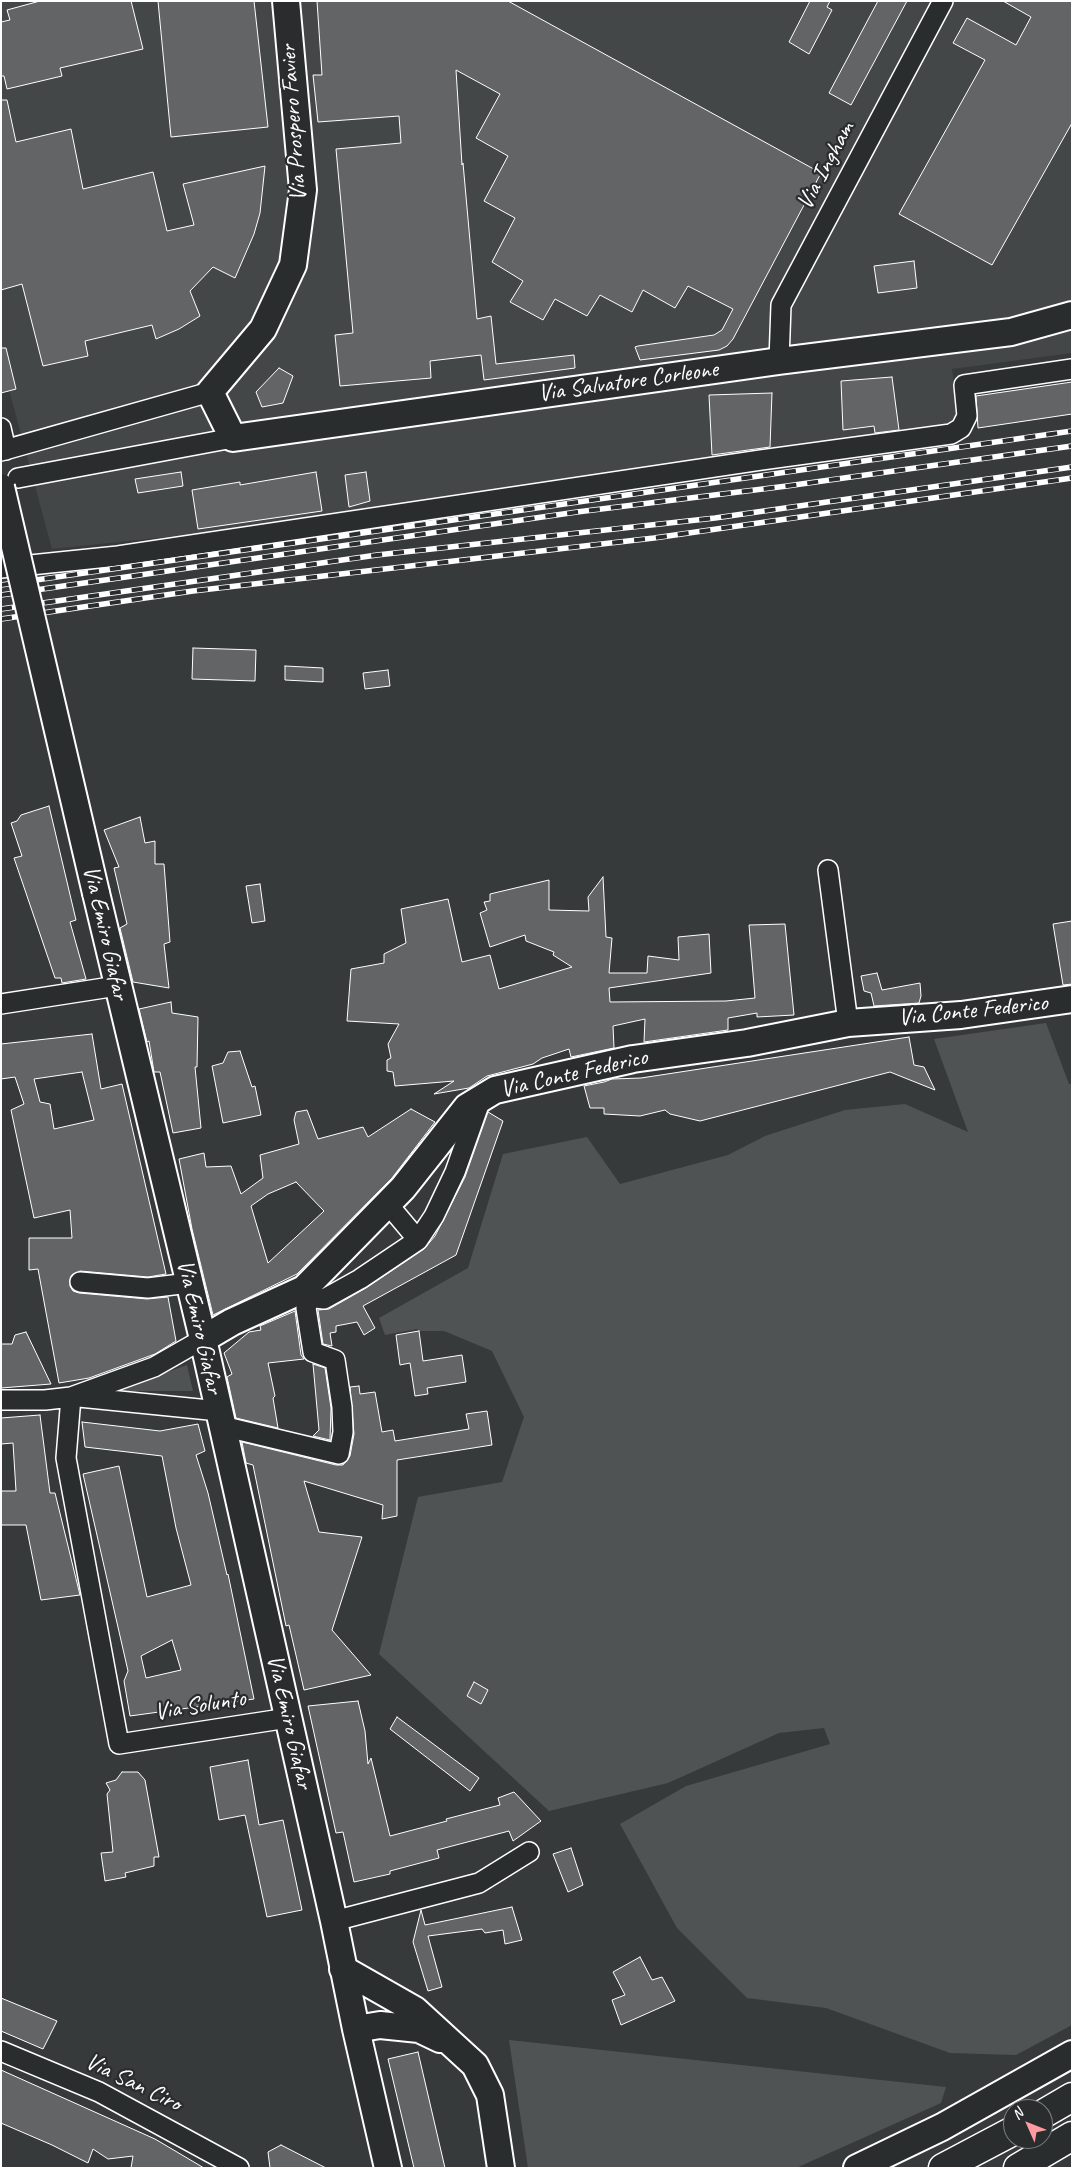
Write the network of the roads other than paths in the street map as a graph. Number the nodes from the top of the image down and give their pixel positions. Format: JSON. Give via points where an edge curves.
{"nodes":[{"id":1,"x":286,"y":1,"type":"edge"},
{"id":2,"x":942,"y":1,"type":"edge"},
{"id":3,"x":1072,"y":315,"type":"edge"},
{"id":4,"x":780,"y":361,"type":"junction"},
{"id":5,"x":1072,"y":369,"type":"edge"},
{"id":6,"x":210,"y":392,"type":"junction"},
{"id":7,"x":1,"y":428,"type":"edge"},
{"id":8,"x":233,"y":438,"type":"junction"},
{"id":9,"x":4,"y":450,"type":"edge"},
{"id":10,"x":10,"y":483,"type":"edge"},
{"id":11,"x":1,"y":548,"type":"edge"},
{"id":12,"x":4,"y":567,"type":"edge"},
{"id":13,"x":828,"y":870,"type":"dead end"},
{"id":14,"x":117,"y":986,"type":"junction"},
{"id":15,"x":1072,"y":999,"type":"edge"},
{"id":16,"x":1,"y":1004,"type":"edge"},
{"id":17,"x":848,"y":1023,"type":"junction"},
{"id":18,"x":481,"y":1098,"type":"junction"},
{"id":19,"x":387,"y":1203,"type":"junction"},
{"id":20,"x":418,"y":1240,"type":"junction"},
{"id":21,"x":80,"y":1282,"type":"dead end"},
{"id":22,"x":189,"y":1283,"type":"junction"},
{"id":23,"x":301,"y":1296,"type":"junction"},
{"id":24,"x":203,"y":1339,"type":"junction"},
{"id":25,"x":70,"y":1397,"type":"junction"},
{"id":26,"x":1,"y":1400,"type":"edge"},
{"id":27,"x":220,"y":1418,"type":"junction"},
{"id":28,"x":288,"y":1718,"type":"junction"},
{"id":29,"x":529,"y":1852,"type":"dead end"},
{"id":30,"x":334,"y":1921,"type":"junction"},
{"id":31,"x":342,"y":1968,"type":"junction"},
{"id":32,"x":356,"y":2029,"type":"junction"},
{"id":33,"x":452,"y":2045,"type":"junction"},
{"id":34,"x":1,"y":2050,"type":"edge"},
{"id":35,"x":1072,"y":2054,"type":"edge"},
{"id":36,"x":1072,"y":2097,"type":"edge"},
{"id":37,"x":1053,"y":2108,"type":"edge"},
{"id":38,"x":1003,"y":2136,"type":"edge"},
{"id":39,"x":1072,"y":2136,"type":"edge"},
{"id":40,"x":239,"y":2168,"type":"edge"},
{"id":41,"x":388,"y":2168,"type":"edge"},
{"id":42,"x":501,"y":2168,"type":"edge"},
{"id":43,"x":857,"y":2168,"type":"edge"},
{"id":44,"x":944,"y":2168,"type":"edge"},
{"id":45,"x":1018,"y":2168,"type":"edge"}],
"edges":[{"from":1,"to":6,"type":"street","name":"Via Prospero Favier","via":[[303,190],[293,265],[264,329]]},
{"from":2,"to":4,"type":"street","name":"Via Ingham","via":[[781,305]]},
{"from":3,"to":4,"type":"street","name":"Via Salvatore Corleone","via":[[1011,332]]},
{"from":4,"to":8,"type":"street","name":"Via Salvatore Corleone"},
{"from":5,"to":12,"type":"street","via":[[964,385],[967,416],[961,428],[951,434],[118,556]]},
{"from":6,"to":8,"type":"street"},
{"from":6,"to":9,"type":"street"},
{"from":7,"to":9,"type":"street"},
{"from":8,"to":10,"type":"street"},
{"from":10,"to":14,"type":"street","name":"Via Emiro Giafar","bridge":true},
{"from":11,"to":12,"type":"street"},
{"from":13,"to":17,"type":"street"},
{"from":14,"to":16,"type":"street"},
{"from":14,"to":22,"type":"street","name":"Via Emiro Giafar"},
{"from":15,"to":17,"type":"street","name":"Via Conte Federico","via":[[961,1015]]},
{"from":17,"to":18,"type":"street","name":"Via Conte Federico","via":[[747,1043],[633,1058],[495,1090]]},
{"from":18,"to":19,"type":"street","name":"Via Conte Federico","via":[[467,1107],[403,1188]]},
{"from":18,"to":20,"type":"street","via":[[455,1172],[434,1216]]},
{"from":19,"to":20,"type":"street"},
{"from":19,"to":23,"type":"street","name":"Via Conte Federico","via":[[304,1289]]},
{"from":20,"to":23,"type":"street","via":[[324,1299]]},
{"from":21,"to":22,"type":"street","via":[[148,1288]]},
{"from":22,"to":24,"type":"street","name":"Via Emiro Giafar"},
{"from":23,"to":24,"type":"street","name":"Via Conte Federico","via":[[232,1322]]},
{"from":23,"to":27,"type":"street","via":[[306,1308],[312,1352],[335,1360],[344,1432],[339,1454]]},
{"from":24,"to":25,"type":"street","name":"Via Conte Federico","via":[[154,1367]]},
{"from":24,"to":27,"type":"street","name":"Via Emiro Giafar"},
{"from":25,"to":26,"type":"street","name":"Via Conte Federico"},
{"from":25,"to":27,"type":"street"},
{"from":25,"to":28,"type":"street","name":"Via Solunto","via":[[66,1458],[119,1744]]},
{"from":27,"to":28,"type":"street","name":"Via Emiro Giafar"},
{"from":28,"to":30,"type":"street","name":"Via Emiro Giafar"},
{"from":29,"to":30,"type":"street","via":[[479,1884]]},
{"from":30,"to":31,"type":"street","name":"Via Emiro Giafar"},
{"from":31,"to":32,"type":"street","name":"Via Emiro Giafar"},
{"from":31,"to":33,"type":"street","via":[[415,2010]]},
{"from":32,"to":33,"type":"street","via":[[380,2025],[419,2029]]},
{"from":32,"to":41,"type":"street","name":"Via Emiro Giafar"},
{"from":33,"to":42,"type":"street","via":[[475,2065],[490,2095]]},
{"from":34,"to":40,"type":"street","name":"Via San Ciro","via":[[99,2092]]},
{"from":35,"to":43,"type":"street","via":[[942,2127]]},
{"from":36,"to":37,"type":"highway"},
{"from":38,"to":44,"type":"highway"},
{"from":39,"to":45,"type":"highway"}]}
